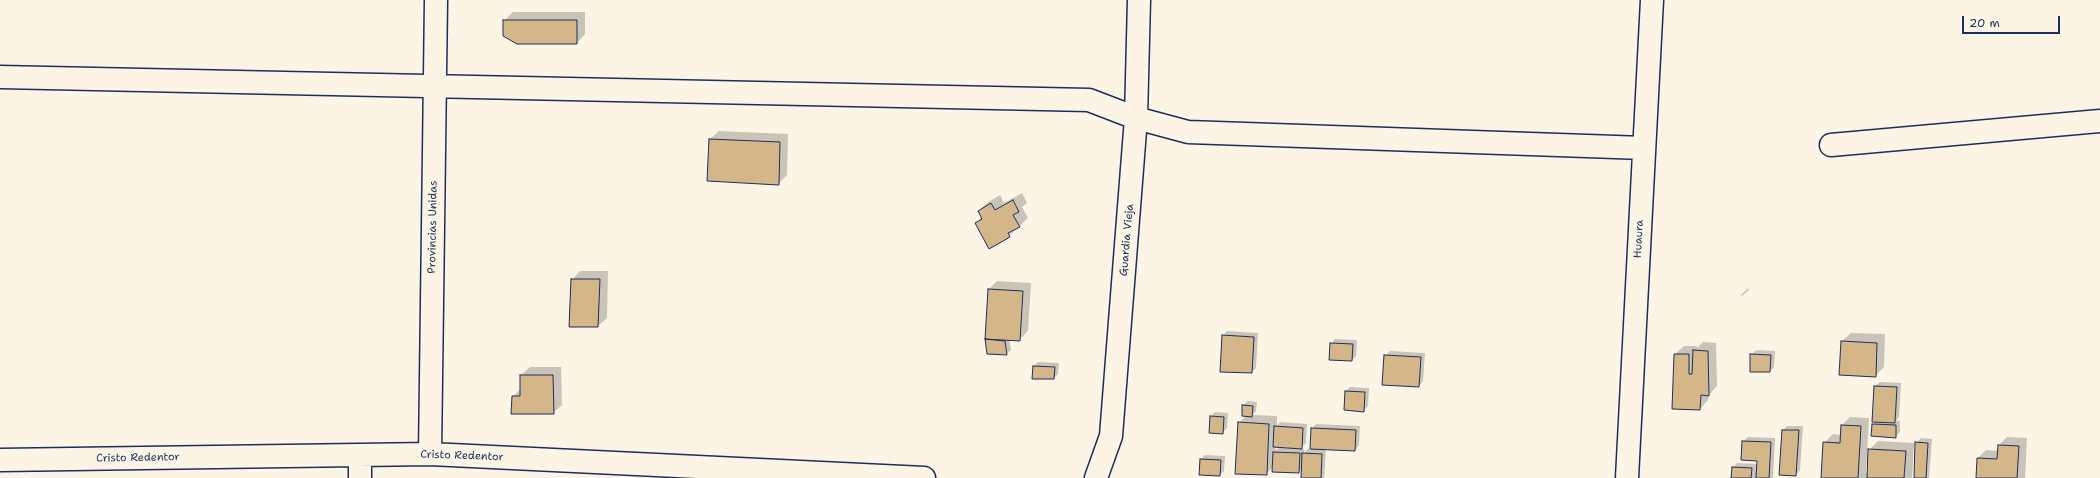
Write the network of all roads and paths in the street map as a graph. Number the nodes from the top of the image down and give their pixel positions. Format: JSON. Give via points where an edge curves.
{"nodes":[{"id":1,"x":436,"y":0,"type":"edge"},
{"id":2,"x":1139,"y":0,"type":"edge"},
{"id":3,"x":1652,"y":0,"type":"edge"},
{"id":4,"x":0,"y":77,"type":"edge"},
{"id":5,"x":435,"y":86,"type":"junction"},
{"id":6,"x":1136,"y":118,"type":"junction"},
{"id":7,"x":2100,"y":121,"type":"edge"},
{"id":8,"x":1831,"y":145,"type":"dead end"},
{"id":9,"x":1644,"y":148,"type":"junction"},
{"id":10,"x":430,"y":454,"type":"junction"},
{"id":11,"x":360,"y":455,"type":"junction"},
{"id":12,"x":0,"y":460,"type":"edge"},
{"id":13,"x":360,"y":478,"type":"edge"},
{"id":14,"x":924,"y":478,"type":"edge"},
{"id":15,"x":1096,"y":478,"type":"edge"},
{"id":16,"x":1626,"y":478,"type":"edge"}],
"edges":[{"from":1,"to":5,"type":"street","name":"Provincias Unidas"},
{"from":2,"to":6,"type":"street","name":"Guardia Vieja"},
{"from":3,"to":9,"type":"street","name":"Huaura"},
{"from":4,"to":5,"type":"street"},
{"from":5,"to":6,"type":"street","via":[[1089,100]]},
{"from":5,"to":10,"type":"street","name":"Provincias Unidas"},
{"from":6,"to":9,"type":"street","via":[[1188,132]]},
{"from":6,"to":15,"type":"street","name":"Guardia Vieja","via":[[1111,436]]},
{"from":7,"to":8,"type":"street"},
{"from":9,"to":16,"type":"street","name":"Huaura"},
{"from":10,"to":11,"type":"street","name":"Cristo Redentor"},
{"from":10,"to":14,"type":"street","name":"Cristo Redentor"},
{"from":11,"to":12,"type":"street","name":"Cristo Redentor"},
{"from":11,"to":13,"type":"street"}]}
